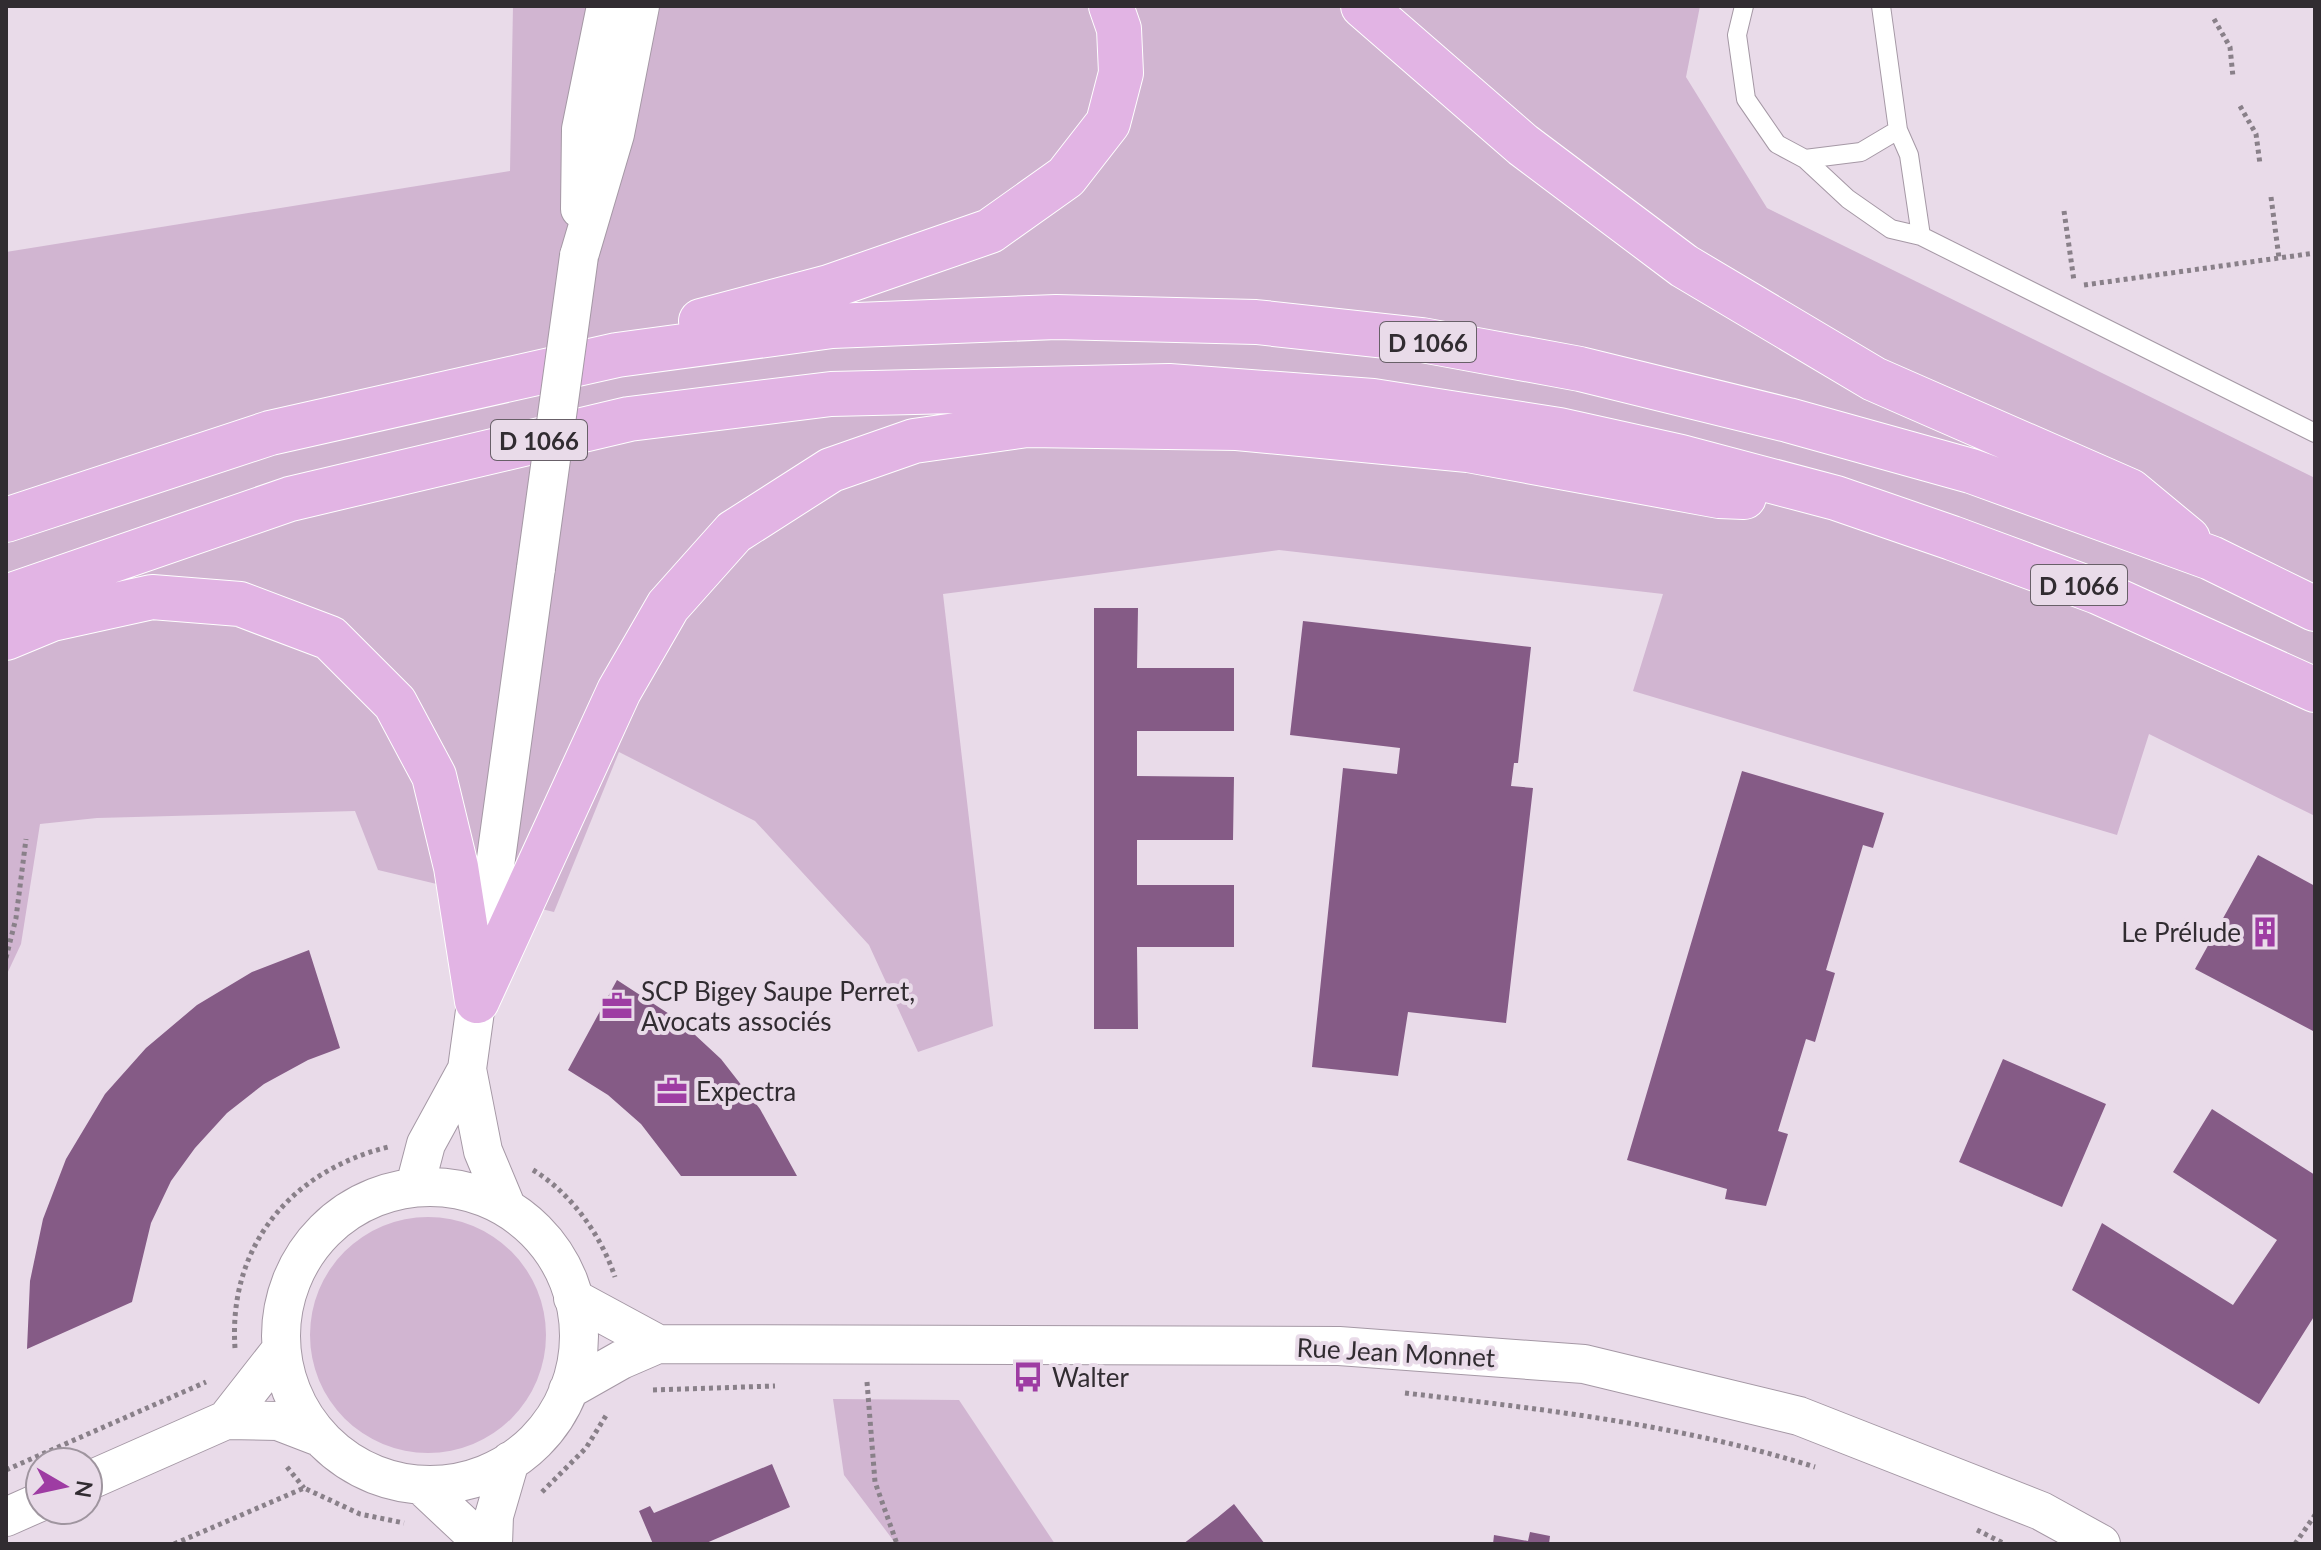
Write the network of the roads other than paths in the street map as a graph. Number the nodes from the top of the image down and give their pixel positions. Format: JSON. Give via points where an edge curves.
{"nodes":[{"id":1,"x":606,"y":6,"type":"edge"},
{"id":2,"x":640,"y":6,"type":"edge"},
{"id":3,"x":1111,"y":6,"type":"edge"},
{"id":4,"x":1363,"y":6,"type":"edge"},
{"id":5,"x":1744,"y":6,"type":"edge"},
{"id":6,"x":1881,"y":6,"type":"edge"},
{"id":7,"x":1898,"y":130,"type":"junction"},
{"id":8,"x":1805,"y":159,"type":"junction"},
{"id":9,"x":1921,"y":236,"type":"junction"},
{"id":10,"x":579,"y":256,"type":"junction"},
{"id":11,"x":617,"y":355,"type":"junction"},
{"id":12,"x":2315,"y":433,"type":"edge"},
{"id":13,"x":1836,"y":498,"type":"junction"},
{"id":14,"x":6,"y":520,"type":"edge"},
{"id":15,"x":2211,"y":558,"type":"junction"},
{"id":16,"x":6,"y":597,"type":"edge"},
{"id":17,"x":2315,"y":609,"type":"edge"},
{"id":18,"x":6,"y":638,"type":"edge"},
{"id":19,"x":2315,"y":690,"type":"edge"},
{"id":20,"x":477,"y":1001,"type":"junction"},
{"id":21,"x":467,"y":1069,"type":"junction"},
{"id":22,"x":415,"y":1186,"type":"junction"},
{"id":23,"x":506,"y":1206,"type":"junction"},
{"id":24,"x":573,"y":1298,"type":"junction"},
{"id":25,"x":622,"y":1344,"type":"junction"},
{"id":26,"x":280,"y":1351,"type":"junction"},
{"id":27,"x":568,"y":1390,"type":"junction"},
{"id":28,"x":226,"y":1420,"type":"junction"},
{"id":29,"x":317,"y":1436,"type":"junction"},
{"id":30,"x":510,"y":1461,"type":"junction"},
{"id":31,"x":104,"y":1474,"type":"edge"},
{"id":32,"x":421,"y":1485,"type":"junction"},
{"id":33,"x":483,"y":1532,"type":"edge"},
{"id":34,"x":2101,"y":1544,"type":"edge"}],
"edges":[{"from":1,"to":10,"type":"street","via":[[581,129]]},
{"from":2,"to":10,"type":"street","via":[[615,134]]},
{"from":3,"to":11,"type":"highway","via":[[1119,29],[1121,73],[1108,123],[1066,177],[990,231],[829,287],[716,316]]},
{"from":4,"to":15,"type":"highway","via":[[1523,145],[1684,266],[1874,379],[2130,491]]},
{"from":5,"to":8,"type":"lane","via":[[1737,35],[1746,99],[1777,144]]},
{"from":6,"to":7,"type":"lane"},
{"from":7,"to":8,"type":"lane","via":[[1861,152]]},
{"from":7,"to":9,"type":"lane","via":[[1909,155]]},
{"from":8,"to":9,"type":"lane","via":[[1891,229]]},
{"from":9,"to":12,"type":"lane"},
{"from":10,"to":20,"type":"street","bridge":true},
{"from":11,"to":14,"type":"highway","number":"D 1066","via":[[270,433]]},
{"from":11,"to":15,"type":"highway","number":"D 1066","via":[[832,326],[1056,317],[1256,322],[1422,340],[1580,369],[1788,420],[1971,471]]},
{"from":13,"to":16,"type":"highway","number":"D 1066","via":[[1559,430],[1373,401],[1169,386],[831,394],[629,419],[290,499]]},
{"from":13,"to":19,"type":"highway","number":"D 1066","via":[[2098,592]]},
{"from":13,"to":20,"type":"highway","via":[[1719,496],[1468,450],[1237,428],[1027,425],[914,441],[831,470],[734,532],[668,606],[619,691]]},
{"from":15,"to":17,"type":"highway","number":"D 1066"},
{"from":18,"to":20,"type":"highway","via":[[52,619],[152,597],[240,604],[330,638],[395,703],[434,776],[456,867]]},
{"from":20,"to":21,"type":"street"},
{"from":21,"to":22,"type":"street","via":[[426,1144]]},
{"from":21,"to":23,"type":"street","via":[[483,1151]]},
{"from":22,"to":23,"type":"street","via":[[462,1189]]},
{"from":22,"to":26,"type":"street","via":[[369,1198],[330,1224],[300,1260],[283,1304]]},
{"from":23,"to":24,"type":"street","via":[[542,1236],[567,1275]]},
{"from":24,"to":25,"type":"street","name":"Rue Jean Monnet"},
{"from":24,"to":27,"type":"street","via":[[579,1321],[576,1368]]},
{"from":25,"to":27,"type":"street"},
{"from":25,"to":34,"type":"street","name":"Rue Jean Monnet","via":[[1339,1346],[1611,1368],[1799,1416],[2041,1511]]},
{"from":26,"to":28,"type":"street"},
{"from":26,"to":29,"type":"street","via":[[292,1397]]},
{"from":27,"to":30,"type":"street","via":[[559,1412],[530,1448]]},
{"from":28,"to":29,"type":"street","via":[[278,1421]]},
{"from":28,"to":31,"type":"street"},
{"from":29,"to":32,"type":"street","via":[[354,1466],[398,1483]]},
{"from":30,"to":32,"type":"street","via":[[490,1474],[445,1486]]},
{"from":30,"to":33,"type":"street"},
{"from":32,"to":33,"type":"street"}]}
